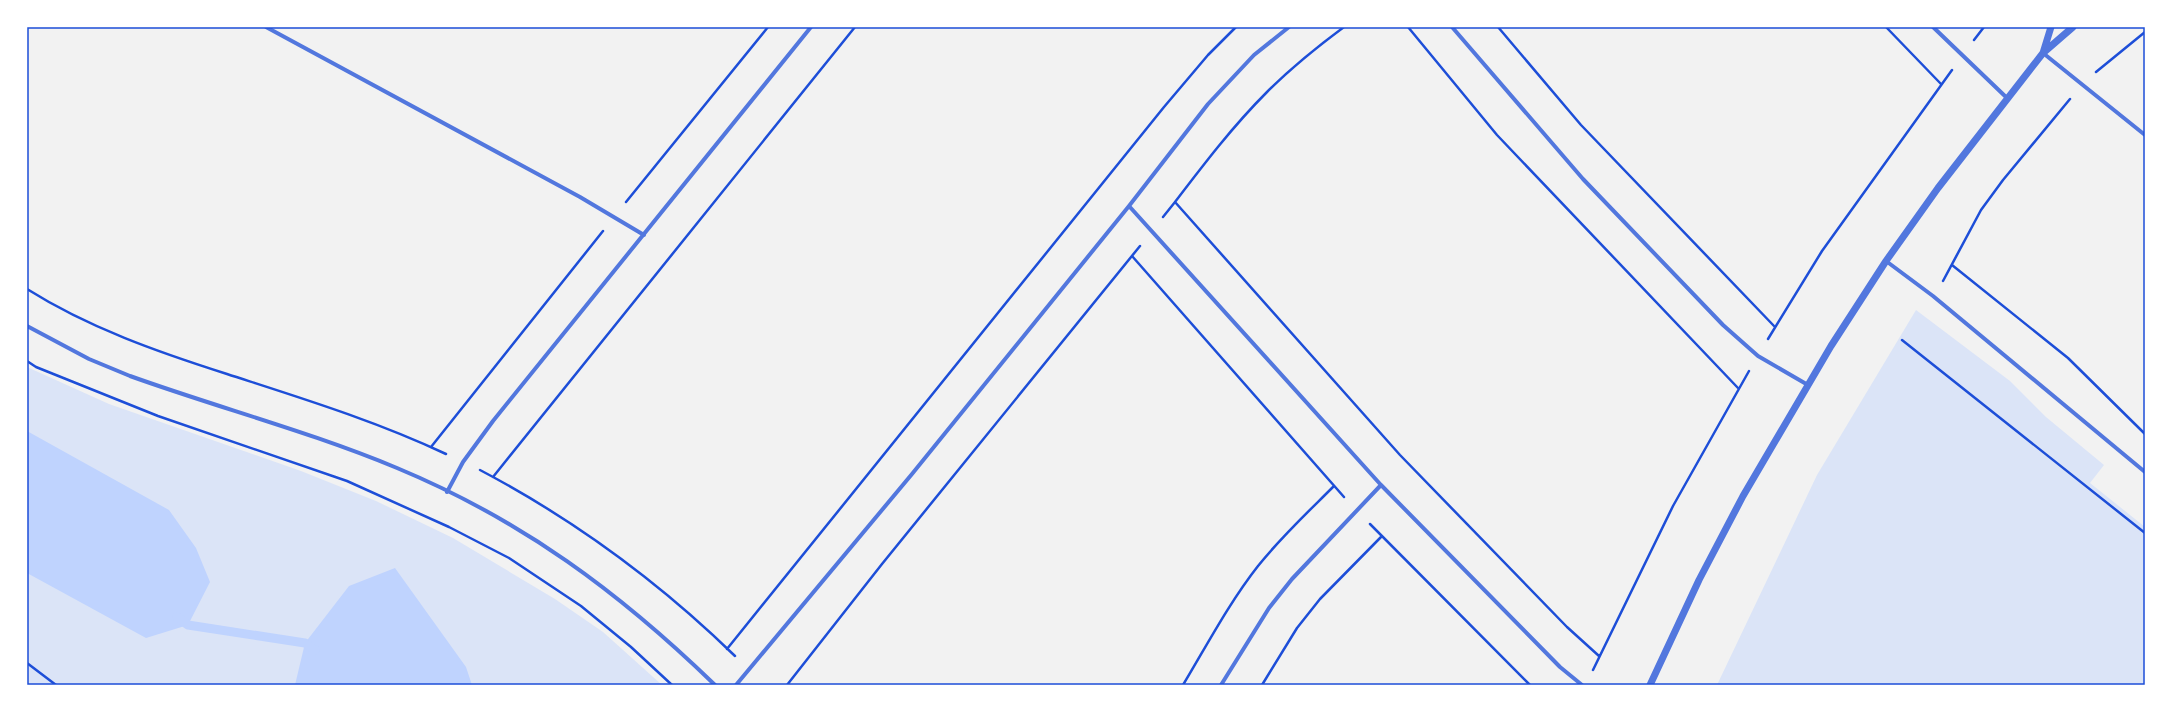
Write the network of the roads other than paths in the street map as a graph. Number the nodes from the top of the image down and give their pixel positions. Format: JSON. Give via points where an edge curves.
{"nodes":[{"id":1,"x":266,"y":27,"type":"edge"},
{"id":2,"x":811,"y":27,"type":"edge"},
{"id":3,"x":1289,"y":27,"type":"edge"},
{"id":4,"x":1452,"y":27,"type":"edge"},
{"id":5,"x":1933,"y":27,"type":"edge"},
{"id":6,"x":2052,"y":27,"type":"edge"},
{"id":7,"x":2073,"y":27,"type":"edge"},
{"id":8,"x":2043,"y":53,"type":"junction"},
{"id":9,"x":2008,"y":98,"type":"junction"},
{"id":10,"x":2145,"y":135,"type":"edge"},
{"id":11,"x":1129,"y":206,"type":"junction"},
{"id":12,"x":644,"y":235,"type":"junction"},
{"id":13,"x":1886,"y":261,"type":"junction"},
{"id":14,"x":27,"y":326,"type":"edge"},
{"id":15,"x":1808,"y":385,"type":"junction"},
{"id":16,"x":2145,"y":472,"type":"edge"},
{"id":17,"x":1381,"y":485,"type":"junction"},
{"id":18,"x":447,"y":492,"type":"junction"},
{"id":19,"x":715,"y":685,"type":"edge"},
{"id":20,"x":736,"y":685,"type":"edge"},
{"id":21,"x":1221,"y":685,"type":"edge"},
{"id":22,"x":1582,"y":685,"type":"edge"},
{"id":23,"x":1650,"y":685,"type":"edge"}],
"edges":[{"from":1,"to":12,"type":"street"},
{"from":2,"to":12,"type":"street"},
{"from":3,"to":11,"type":"street","via":[[1254,55],[1228,81]]},
{"from":4,"to":15,"type":"street","via":[[1583,179],[1723,325],[1758,356]]},
{"from":5,"to":9,"type":"street"},
{"from":6,"to":8,"type":"street"},
{"from":7,"to":8,"type":"street"},
{"from":8,"to":9,"type":"street"},
{"from":8,"to":10,"type":"street"},
{"from":9,"to":13,"type":"street","via":[[1938,188]]},
{"from":11,"to":17,"type":"street"},
{"from":11,"to":20,"type":"street","via":[[907,480]]},
{"from":12,"to":18,"type":"street","via":[[493,421],[463,462]]},
{"from":13,"to":15,"type":"street"},
{"from":13,"to":16,"type":"street","via":[[1933,296]]},
{"from":14,"to":18,"type":"street","via":[[89,359],[123,373],[398,468]]},
{"from":15,"to":23,"type":"street","via":[[1743,496],[1699,580]]},
{"from":17,"to":21,"type":"street","via":[[1292,579],[1269,608]]},
{"from":17,"to":22,"type":"street","via":[[1560,667]]},
{"from":18,"to":19,"type":"street","via":[[510,524],[609,590],[667,638]]}]}
